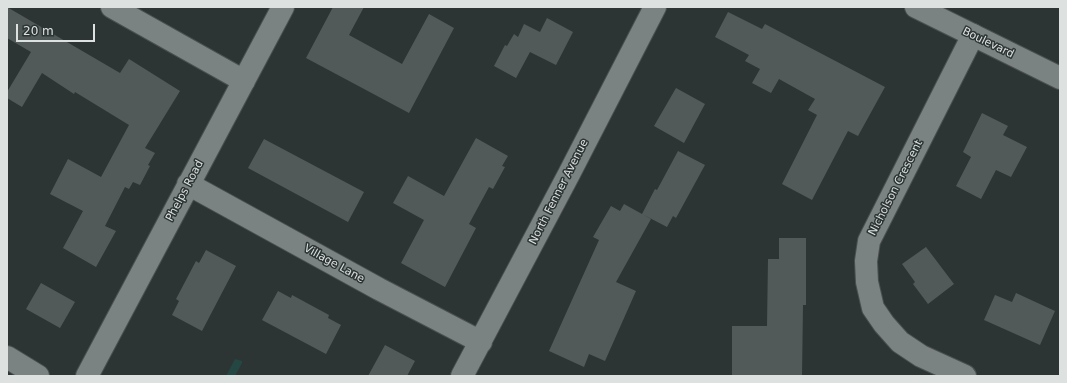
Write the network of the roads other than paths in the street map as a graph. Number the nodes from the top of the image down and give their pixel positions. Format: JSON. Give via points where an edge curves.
{"nodes":[{"id":1,"x":112,"y":7,"type":"edge"},
{"id":2,"x":283,"y":7,"type":"edge"},
{"id":3,"x":655,"y":7,"type":"edge"},
{"id":4,"x":916,"y":7,"type":"edge"},
{"id":5,"x":973,"y":35,"type":"junction"},
{"id":6,"x":1060,"y":78,"type":"edge"},
{"id":7,"x":244,"y":81,"type":"junction"},
{"id":8,"x":188,"y":184,"type":"junction"},
{"id":9,"x":481,"y":342,"type":"junction"},
{"id":10,"x":7,"y":357,"type":"edge"},
{"id":11,"x":38,"y":376,"type":"edge"},
{"id":12,"x":87,"y":376,"type":"edge"},
{"id":13,"x":462,"y":376,"type":"edge"},
{"id":14,"x":965,"y":376,"type":"edge"}],
"edges":[{"from":1,"to":7,"type":"street"},
{"from":2,"to":7,"type":"street","name":"Phelps Road"},
{"from":3,"to":9,"type":"street","name":"North Fenner Avenue"},
{"from":4,"to":5,"type":"street","name":"Boulevard"},
{"from":5,"to":6,"type":"street","name":"Boulevard"},
{"from":5,"to":14,"type":"street","name":"Nicholson Crescent","via":[[869,241],[866,261],[867,282],[873,308],[884,324],[900,342],[921,356]]},
{"from":7,"to":8,"type":"street","name":"Phelps Road"},
{"from":8,"to":9,"type":"street","name":"Village Lane"},
{"from":8,"to":12,"type":"street","name":"Phelps Road"},
{"from":9,"to":13,"type":"street","name":"North Fenner Avenue"},
{"from":10,"to":11,"type":"street"}]}
